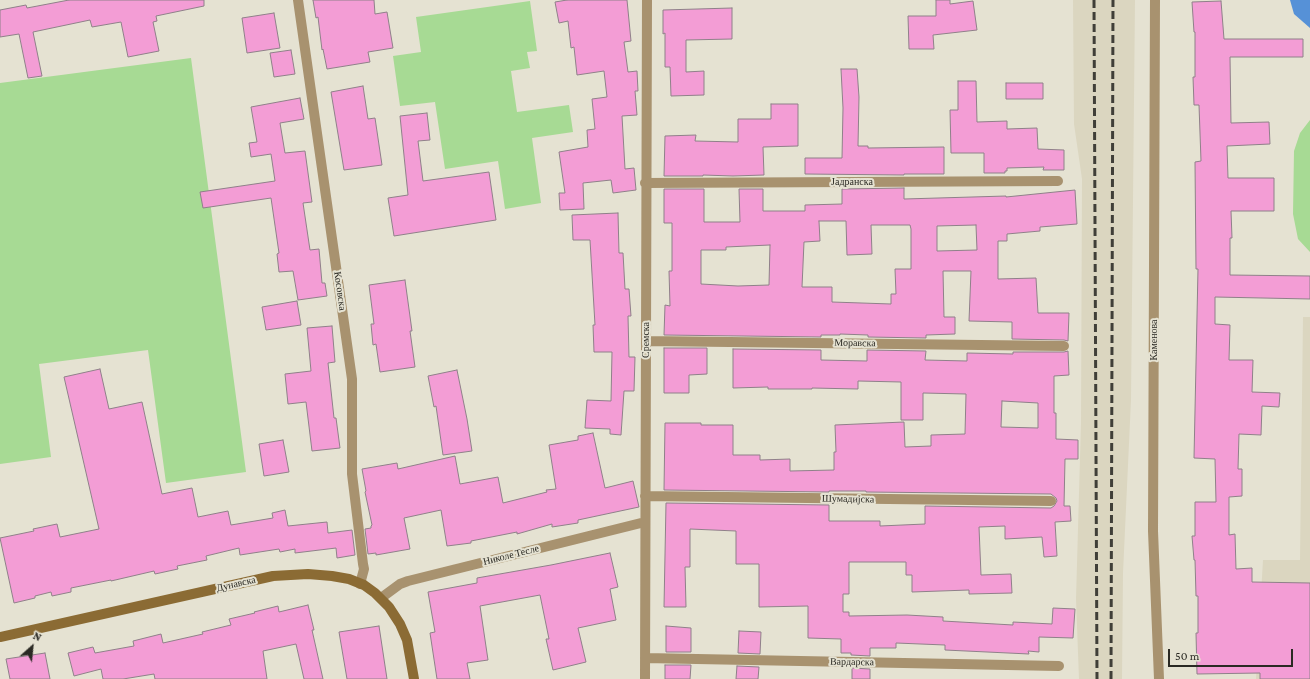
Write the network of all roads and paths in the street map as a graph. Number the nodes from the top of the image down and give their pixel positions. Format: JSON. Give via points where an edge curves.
{"nodes":[{"id":1,"x":298,"y":0,"type":"edge"},
{"id":2,"x":646,"y":0,"type":"edge"},
{"id":3,"x":1155,"y":0,"type":"edge"},
{"id":4,"x":1058,"y":181,"type":"dead end"},
{"id":5,"x":645,"y":182,"type":"junction"},
{"id":6,"x":646,"y":341,"type":"junction"},
{"id":7,"x":1064,"y":346,"type":"dead end"},
{"id":8,"x":645,"y":496,"type":"junction"},
{"id":9,"x":1050,"y":501,"type":"dead end"},
{"id":10,"x":645,"y":522,"type":"junction"},
{"id":11,"x":360,"y":584,"type":"junction"},
{"id":12,"x":382,"y":598,"type":"junction"},
{"id":13,"x":0,"y":637,"type":"edge"},
{"id":14,"x":645,"y":658,"type":"junction"},
{"id":15,"x":1059,"y":666,"type":"dead end"},
{"id":16,"x":414,"y":679,"type":"edge"},
{"id":17,"x":645,"y":679,"type":"edge"},
{"id":18,"x":1159,"y":679,"type":"edge"}],
"edges":[{"from":1,"to":11,"type":"street","name":"Косовска","via":[[352,379],[352,474],[364,564]]},
{"from":2,"to":5,"type":"street","name":"Сремска"},
{"from":3,"to":18,"type":"street","name":"Каменова","via":[[1153,531]]},
{"from":4,"to":5,"type":"street","name":"Јадранска"},
{"from":5,"to":6,"type":"street","name":"Сремска"},
{"from":6,"to":7,"type":"street","name":"Моравска"},
{"from":6,"to":8,"type":"street","name":"Сремска"},
{"from":8,"to":9,"type":"street","name":"Шумадијска"},
{"from":8,"to":10,"type":"street","name":"Сремска"},
{"from":10,"to":12,"type":"street","name":"Николе Тесле","via":[[408,581]]},
{"from":10,"to":14,"type":"street","name":"Сремска"},
{"from":11,"to":12,"type":"main road","name":"Дунавска"},
{"from":11,"to":13,"type":"main road","name":"Дунавска","via":[[332,576],[273,576]]},
{"from":12,"to":16,"type":"main road","name":"Дунавска","via":[[390,607],[407,640]]},
{"from":14,"to":15,"type":"street","name":"Вардарска"},
{"from":14,"to":17,"type":"street","name":"Сремска"}]}
